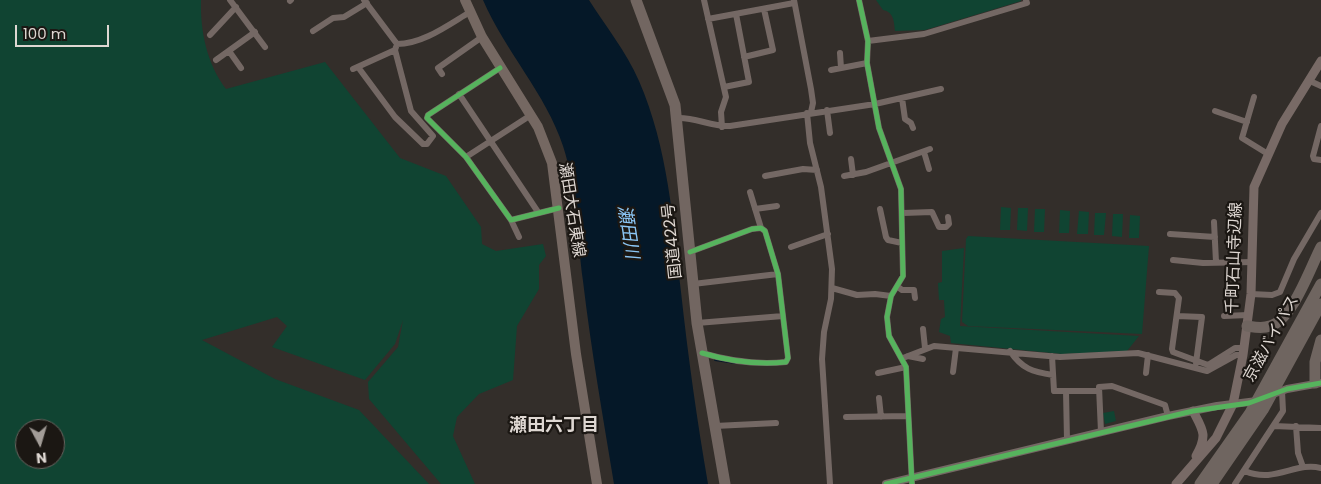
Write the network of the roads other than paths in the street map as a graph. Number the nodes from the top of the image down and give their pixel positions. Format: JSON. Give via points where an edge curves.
{"nodes":[{"id":1,"x":230,"y":0,"type":"edge"},
{"id":2,"x":465,"y":0,"type":"edge"},
{"id":3,"x":636,"y":0,"type":"edge"},
{"id":4,"x":704,"y":0,"type":"edge"},
{"id":5,"x":859,"y":0,"type":"edge"},
{"id":6,"x":1026,"y":0,"type":"edge"},
{"id":7,"x":365,"y":1,"type":"edge"},
{"id":8,"x":794,"y":1,"type":"edge"},
{"id":9,"x":236,"y":7,"type":"junction"},
{"id":10,"x":764,"y":9,"type":"junction"},
{"id":11,"x":470,"y":12,"type":"junction"},
{"id":12,"x":736,"y":14,"type":"junction"},
{"id":13,"x":708,"y":19,"type":"junction"},
{"id":14,"x":313,"y":31,"type":"dead end"},
{"id":15,"x":254,"y":32,"type":"junction"},
{"id":16,"x":210,"y":35,"type":"dead end"},
{"id":17,"x":482,"y":37,"type":"junction"},
{"id":18,"x":868,"y":41,"type":"junction"},
{"id":19,"x":265,"y":47,"type":"dead end"},
{"id":20,"x":396,"y":47,"type":"junction"},
{"id":21,"x":229,"y":51,"type":"junction"},
{"id":22,"x":840,"y":53,"type":"dead end"},
{"id":23,"x":744,"y":57,"type":"junction"},
{"id":24,"x":216,"y":60,"type":"dead end"},
{"id":25,"x":1321,"y":61,"type":"edge"},
{"id":26,"x":867,"y":64,"type":"junction"},
{"id":27,"x":241,"y":68,"type":"dead end"},
{"id":28,"x":500,"y":68,"type":"junction"},
{"id":29,"x":841,"y":68,"type":"junction"},
{"id":30,"x":831,"y":70,"type":"dead end"},
{"id":31,"x":442,"y":74,"type":"dead end"},
{"id":32,"x":1310,"y":81,"type":"junction"},
{"id":33,"x":1321,"y":86,"type":"edge"},
{"id":34,"x":724,"y":87,"type":"junction"},
{"id":35,"x":941,"y":88,"type":"dead end"},
{"id":36,"x":460,"y":94,"type":"junction"},
{"id":37,"x":1254,"y":97,"type":"dead end"},
{"id":38,"x":902,"y":98,"type":"junction"},
{"id":39,"x":875,"y":104,"type":"junction"},
{"id":40,"x":828,"y":110,"type":"junction"},
{"id":41,"x":1216,"y":111,"type":"dead end"},
{"id":42,"x":809,"y":113,"type":"junction"},
{"id":43,"x":531,"y":115,"type":"junction"},
{"id":44,"x":677,"y":118,"type":"junction"},
{"id":45,"x":1247,"y":122,"type":"junction"},
{"id":46,"x":1321,"y":126,"type":"edge"},
{"id":47,"x":722,"y":127,"type":"junction"},
{"id":48,"x":913,"y":128,"type":"dead end"},
{"id":49,"x":830,"y":133,"type":"dead end"},
{"id":50,"x":491,"y":141,"type":"junction"},
{"id":51,"x":1268,"y":154,"type":"junction"},
{"id":52,"x":466,"y":157,"type":"junction"},
{"id":53,"x":851,"y":159,"type":"dead end"},
{"id":54,"x":1321,"y":160,"type":"edge"},
{"id":55,"x":892,"y":162,"type":"junction"},
{"id":56,"x":928,"y":169,"type":"dead end"},
{"id":57,"x":817,"y":170,"type":"junction"},
{"id":58,"x":853,"y":175,"type":"junction"},
{"id":59,"x":765,"y":176,"type":"dead end"},
{"id":60,"x":844,"y":176,"type":"dead end"},
{"id":61,"x":750,"y":192,"type":"dead end"},
{"id":62,"x":777,"y":206,"type":"dead end"},
{"id":63,"x":559,"y":208,"type":"junction"},
{"id":64,"x":755,"y":209,"type":"junction"},
{"id":65,"x":880,"y":209,"type":"dead end"},
{"id":66,"x":538,"y":212,"type":"junction"},
{"id":67,"x":903,"y":212,"type":"junction"},
{"id":68,"x":1321,"y":213,"type":"edge"},
{"id":69,"x":948,"y":217,"type":"dead end"},
{"id":70,"x":511,"y":220,"type":"junction"},
{"id":71,"x":1214,"y":222,"type":"dead end"},
{"id":72,"x":762,"y":228,"type":"junction"},
{"id":73,"x":828,"y":234,"type":"junction"},
{"id":74,"x":1170,"y":234,"type":"dead end"},
{"id":75,"x":519,"y":237,"type":"dead end"},
{"id":76,"x":1214,"y":237,"type":"junction"},
{"id":77,"x":902,"y":243,"type":"junction"},
{"id":78,"x":791,"y":247,"type":"dead end"},
{"id":79,"x":1321,"y":247,"type":"edge"},
{"id":80,"x":690,"y":252,"type":"junction"},
{"id":81,"x":1173,"y":260,"type":"dead end"},
{"id":82,"x":1216,"y":262,"type":"junction"},
{"id":83,"x":1253,"y":262,"type":"junction"},
{"id":84,"x":778,"y":274,"type":"junction"},
{"id":85,"x":693,"y":284,"type":"junction"},
{"id":86,"x":1321,"y":284,"type":"edge"},
{"id":87,"x":898,"y":287,"type":"junction"},
{"id":88,"x":832,"y":288,"type":"junction"},
{"id":89,"x":1159,"y":292,"type":"dead end"},
{"id":90,"x":1250,"y":294,"type":"junction"},
{"id":91,"x":891,"y":296,"type":"junction"},
{"id":92,"x":915,"y":298,"type":"dead end"},
{"id":93,"x":1321,"y":304,"type":"edge"},
{"id":94,"x":783,"y":316,"type":"junction"},
{"id":95,"x":1177,"y":316,"type":"junction"},
{"id":96,"x":1224,"y":316,"type":"dead end"},
{"id":97,"x":1247,"y":320,"type":"junction"},
{"id":98,"x":697,"y":324,"type":"junction"},
{"id":99,"x":923,"y":329,"type":"dead end"},
{"id":100,"x":1321,"y":340,"type":"edge"},
{"id":101,"x":925,"y":348,"type":"junction"},
{"id":102,"x":956,"y":348,"type":"junction"},
{"id":103,"x":1010,"y":351,"type":"junction"},
{"id":104,"x":1243,"y":351,"type":"junction"},
{"id":105,"x":702,"y":353,"type":"junction"},
{"id":106,"x":1148,"y":354,"type":"junction"},
{"id":107,"x":1052,"y":356,"type":"junction"},
{"id":108,"x":906,"y":357,"type":"junction"},
{"id":109,"x":923,"y":359,"type":"dead end"},
{"id":110,"x":1196,"y":362,"type":"junction"},
{"id":111,"x":906,"y":367,"type":"junction"},
{"id":112,"x":953,"y":372,"type":"dead end"},
{"id":113,"x":878,"y":373,"type":"dead end"},
{"id":114,"x":1146,"y":373,"type":"dead end"},
{"id":115,"x":1053,"y":375,"type":"junction"},
{"id":116,"x":1318,"y":383,"type":"edge"},
{"id":117,"x":1281,"y":385,"type":"junction"},
{"id":118,"x":1066,"y":391,"type":"junction"},
{"id":119,"x":1099,"y":391,"type":"junction"},
{"id":120,"x":879,"y":398,"type":"dead end"},
{"id":121,"x":1233,"y":404,"type":"junction"},
{"id":122,"x":1193,"y":410,"type":"junction"},
{"id":123,"x":908,"y":416,"type":"junction"},
{"id":124,"x":1168,"y":416,"type":"junction"},
{"id":125,"x":846,"y":417,"type":"dead end"},
{"id":126,"x":881,"y":417,"type":"junction"},
{"id":127,"x":776,"y":423,"type":"dead end"},
{"id":128,"x":715,"y":426,"type":"junction"},
{"id":129,"x":1274,"y":426,"type":"junction"},
{"id":130,"x":1296,"y":426,"type":"junction"},
{"id":131,"x":1321,"y":428,"type":"edge"},
{"id":132,"x":1101,"y":432,"type":"junction"},
{"id":133,"x":1067,"y":440,"type":"junction"},
{"id":134,"x":1303,"y":467,"type":"junction"},
{"id":135,"x":1321,"y":468,"type":"edge"},
{"id":136,"x":1245,"y":471,"type":"junction"},
{"id":137,"x":1184,"y":475,"type":"junction"},
{"id":138,"x":912,"y":481,"type":"edge"},
{"id":139,"x":597,"y":484,"type":"edge"},
{"id":140,"x":725,"y":484,"type":"edge"},
{"id":141,"x":830,"y":484,"type":"edge"},
{"id":142,"x":886,"y":484,"type":"edge"},
{"id":143,"x":1176,"y":484,"type":"edge"},
{"id":144,"x":1200,"y":484,"type":"edge"},
{"id":145,"x":1212,"y":484,"type":"edge"},
{"id":146,"x":1235,"y":484,"type":"edge"}],
"edges":[{"from":1,"to":9,"type":"street"},
{"from":2,"to":11,"type":"main road","name":"瀬田大石東線"},
{"from":3,"to":44,"type":"highway","name":"国道422号","via":[[668,82]]},
{"from":4,"to":13,"type":"street"},
{"from":5,"to":18,"type":"street"},
{"from":6,"to":18,"type":"street","via":[[1027,3],[924,34]]},
{"from":7,"to":14,"type":"street","via":[[344,17],[333,18]]},
{"from":7,"to":20,"type":"street"},
{"from":8,"to":10,"type":"street"},
{"from":8,"to":42,"type":"street","via":[[813,103]]},
{"from":9,"to":15,"type":"street"},
{"from":9,"to":16,"type":"street"},
{"from":10,"to":12,"type":"street"},
{"from":10,"to":23,"type":"street","via":[[772,50]]},
{"from":11,"to":17,"type":"main road","name":"瀬田大石東線"},
{"from":11,"to":20,"type":"street","via":[[429,35]]},
{"from":12,"to":13,"type":"street"},
{"from":12,"to":23,"type":"street"},
{"from":13,"to":34,"type":"street"},
{"from":15,"to":19,"type":"street"},
{"from":15,"to":21,"type":"street"},
{"from":17,"to":28,"type":"main road","name":"瀬田大石東線"},
{"from":17,"to":31,"type":"street","via":[[438,68]]},
{"from":18,"to":26,"type":"street"},
{"from":20,"to":20,"type":"street","via":[[356,68],[395,117],[423,144],[427,144],[433,136],[411,111],[406,100]]},
{"from":21,"to":24,"type":"street"},
{"from":21,"to":27,"type":"street"},
{"from":22,"to":29,"type":"street"},
{"from":23,"to":34,"type":"street","via":[[749,82]]},
{"from":25,"to":32,"type":"main road","name":"千町石山寺辺線"},
{"from":26,"to":29,"type":"street"},
{"from":26,"to":39,"type":"street"},
{"from":28,"to":36,"type":"street"},
{"from":28,"to":43,"type":"main road","name":"瀬田大石東線"},
{"from":29,"to":30,"type":"street"},
{"from":32,"to":33,"type":"street"},
{"from":32,"to":51,"type":"main road","name":"千町石山寺辺線","via":[[1290,109]]},
{"from":34,"to":47,"type":"street"},
{"from":35,"to":38,"type":"street"},
{"from":36,"to":50,"type":"street"},
{"from":36,"to":52,"type":"street","via":[[427,118]]},
{"from":37,"to":45,"type":"street"},
{"from":38,"to":39,"type":"street"},
{"from":38,"to":48,"type":"street","via":[[906,119]]},
{"from":39,"to":40,"type":"street"},
{"from":39,"to":55,"type":"street","via":[[879,128]]},
{"from":40,"to":42,"type":"street"},
{"from":40,"to":49,"type":"street"},
{"from":41,"to":45,"type":"street"},
{"from":42,"to":47,"type":"street"},
{"from":42,"to":57,"type":"street","via":[[810,143]]},
{"from":43,"to":50,"type":"street"},
{"from":43,"to":63,"type":"main road","name":"瀬田大石東線","via":[[548,151]]},
{"from":44,"to":47,"type":"street","via":[[688,117]]},
{"from":44,"to":80,"type":"highway","name":"国道422号"},
{"from":45,"to":51,"type":"street","via":[[1242,138]]},
{"from":46,"to":54,"type":"street","via":[[1313,156]]},
{"from":50,"to":52,"type":"street"},
{"from":50,"to":66,"type":"street"},
{"from":51,"to":83,"type":"main road","name":"千町石山寺辺線","via":[[1252,196]]},
{"from":52,"to":70,"type":"street"},
{"from":53,"to":58,"type":"street"},
{"from":55,"to":56,"type":"street","via":[[927,151]]},
{"from":55,"to":58,"type":"street"},
{"from":55,"to":67,"type":"street","via":[[902,189]]},
{"from":57,"to":59,"type":"street"},
{"from":57,"to":73,"type":"street"},
{"from":58,"to":60,"type":"street"},
{"from":61,"to":64,"type":"street"},
{"from":62,"to":64,"type":"street"},
{"from":63,"to":66,"type":"street"},
{"from":63,"to":139,"type":"main road","name":"瀬田大石東線","via":[[576,354]]},
{"from":64,"to":72,"type":"street"},
{"from":65,"to":77,"type":"street","via":[[886,237]]},
{"from":66,"to":70,"type":"street"},
{"from":67,"to":69,"type":"street","via":[[932,212],[939,228],[949,224]]},
{"from":67,"to":77,"type":"street"},
{"from":68,"to":90,"type":"street","via":[[1298,251],[1280,292]]},
{"from":70,"to":75,"type":"street"},
{"from":71,"to":76,"type":"street"},
{"from":72,"to":80,"type":"street"},
{"from":72,"to":84,"type":"street"},
{"from":73,"to":78,"type":"street"},
{"from":73,"to":88,"type":"street"},
{"from":74,"to":76,"type":"street"},
{"from":76,"to":82,"type":"street"},
{"from":77,"to":87,"type":"street","via":[[903,276]]},
{"from":79,"to":97,"type":"highway","via":[[1291,308],[1280,321],[1269,327]]},
{"from":80,"to":85,"type":"highway","name":"国道422号"},
{"from":81,"to":82,"type":"street"},
{"from":82,"to":83,"type":"street"},
{"from":83,"to":90,"type":"main road","name":"千町石山寺辺線"},
{"from":84,"to":85,"type":"street"},
{"from":84,"to":94,"type":"street"},
{"from":85,"to":98,"type":"highway","name":"国道422号"},
{"from":86,"to":144,"type":"highway","name":"京滋バイパス","via":[[1250,413]]},
{"from":87,"to":91,"type":"street"},
{"from":87,"to":92,"type":"street","via":[[914,290]]},
{"from":88,"to":91,"type":"street","via":[[857,295]]},
{"from":88,"to":141,"type":"street","via":[[822,359]]},
{"from":89,"to":95,"type":"street","via":[[1178,295]]},
{"from":90,"to":97,"type":"main road","name":"千町石山寺辺線"},
{"from":91,"to":108,"type":"street","via":[[888,331]]},
{"from":93,"to":117,"type":"highway","name":"京滋バイパス"},
{"from":94,"to":98,"type":"street"},
{"from":94,"to":105,"type":"street","via":[[786,362],[732,361]]},
{"from":95,"to":110,"type":"street","via":[[1173,352]]},
{"from":95,"to":110,"type":"street","via":[[1202,317]]},
{"from":96,"to":97,"type":"street"},
{"from":97,"to":104,"type":"main road","name":"千町石山寺辺線"},
{"from":98,"to":105,"type":"highway","name":"国道422号"},
{"from":99,"to":101,"type":"street"},
{"from":100,"to":116,"type":"highway","via":[[1315,362]]},
{"from":101,"to":102,"type":"street"},
{"from":101,"to":108,"type":"street"},
{"from":102,"to":103,"type":"street"},
{"from":102,"to":112,"type":"street"},
{"from":103,"to":107,"type":"street"},
{"from":103,"to":115,"type":"street","via":[[1032,372]]},
{"from":104,"to":106,"type":"street","via":[[1207,371]]},
{"from":104,"to":110,"type":"street","via":[[1235,348],[1212,364]]},
{"from":104,"to":121,"type":"main road","name":"千町石山寺辺線"},
{"from":105,"to":128,"type":"highway","name":"国道422号"},
{"from":106,"to":107,"type":"street"},
{"from":106,"to":114,"type":"street"},
{"from":107,"to":115,"type":"street"},
{"from":108,"to":109,"type":"street"},
{"from":108,"to":111,"type":"street"},
{"from":111,"to":113,"type":"street"},
{"from":111,"to":123,"type":"street"},
{"from":115,"to":118,"type":"street","via":[[1054,391]]},
{"from":116,"to":117,"type":"street"},
{"from":117,"to":121,"type":"street","via":[[1255,401]]},
{"from":117,"to":129,"type":"street","via":[[1284,408]]},
{"from":117,"to":145,"type":"highway","name":"京滋バイパス"},
{"from":118,"to":119,"type":"street"},
{"from":118,"to":133,"type":"street"},
{"from":119,"to":124,"type":"street","via":[[1099,387],[1112,386],[1165,405]]},
{"from":119,"to":132,"type":"street"},
{"from":120,"to":126,"type":"street"},
{"from":121,"to":122,"type":"street"},
{"from":121,"to":137,"type":"main road","name":"千町石山寺辺線","via":[[1216,438]]},
{"from":122,"to":124,"type":"street"},
{"from":122,"to":137,"type":"main road","via":[[1204,439]]},
{"from":123,"to":126,"type":"street"},
{"from":123,"to":138,"type":"street"},
{"from":124,"to":132,"type":"street"},
{"from":125,"to":126,"type":"street"},
{"from":127,"to":128,"type":"street"},
{"from":128,"to":140,"type":"highway","name":"国道422号"},
{"from":129,"to":130,"type":"street"},
{"from":129,"to":136,"type":"street"},
{"from":130,"to":131,"type":"street"},
{"from":130,"to":134,"type":"street","via":[[1298,453]]},
{"from":132,"to":133,"type":"street"},
{"from":133,"to":138,"type":"street"},
{"from":134,"to":135,"type":"street"},
{"from":134,"to":136,"type":"street","via":[[1277,475]]},
{"from":136,"to":146,"type":"street"},
{"from":137,"to":143,"type":"main road","name":"千町石山寺辺線"},
{"from":138,"to":142,"type":"street"}]}
